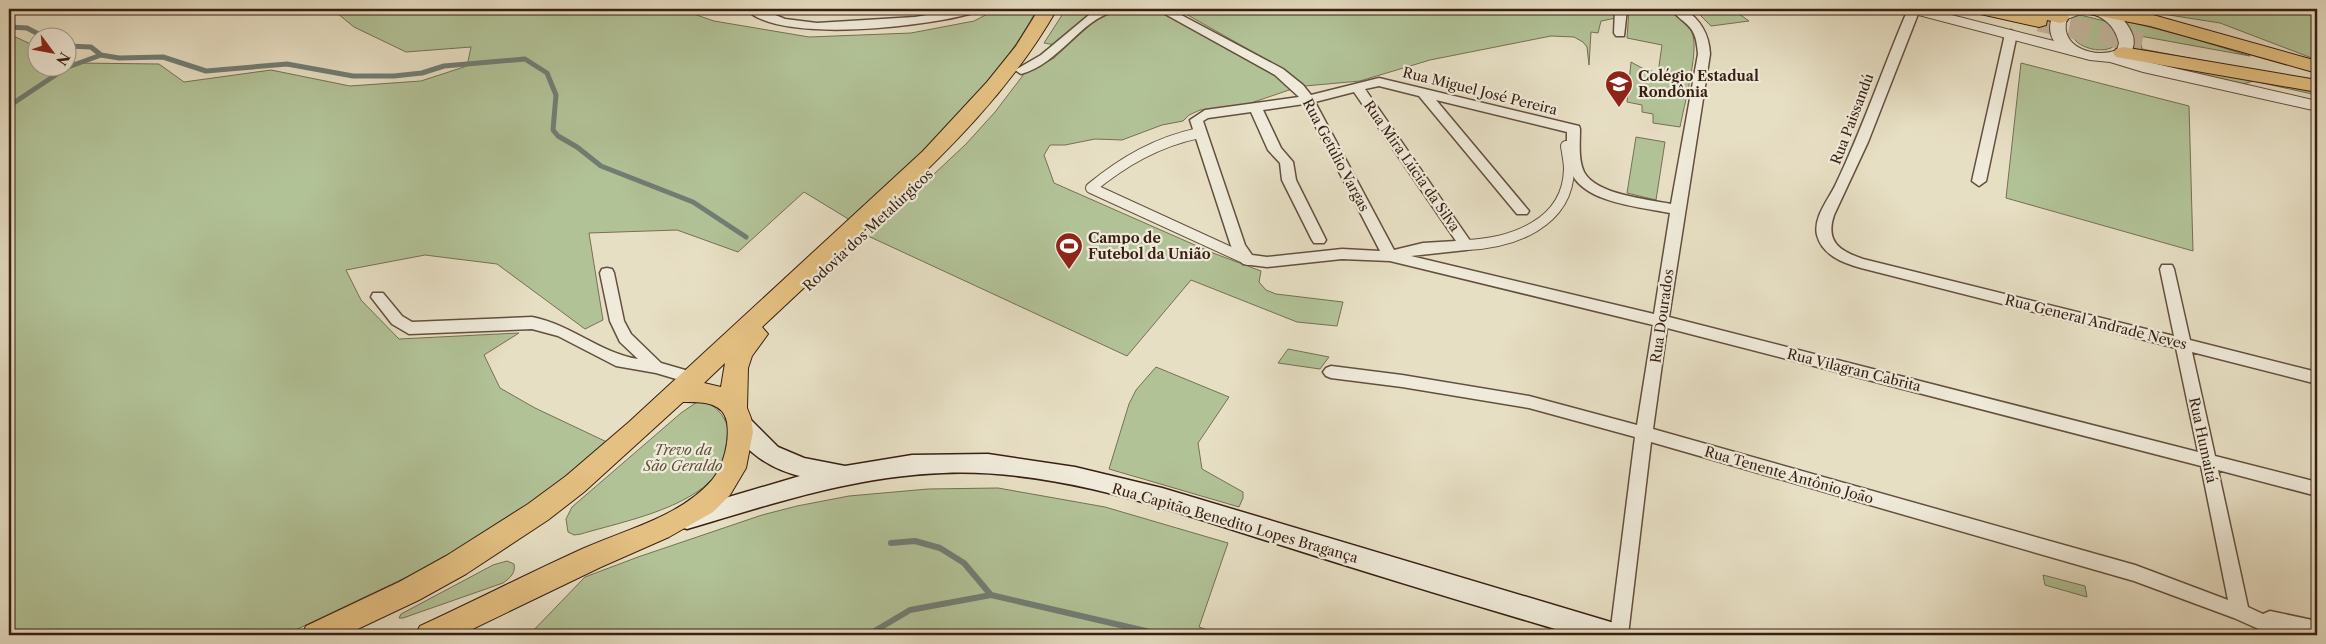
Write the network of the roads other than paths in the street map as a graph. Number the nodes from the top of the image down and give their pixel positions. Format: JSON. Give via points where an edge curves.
{"nodes":[{"id":1,"x":752,"y":9,"type":"edge"},
{"id":2,"x":899,"y":9,"type":"edge"},
{"id":3,"x":975,"y":9,"type":"edge"},
{"id":4,"x":1048,"y":9,"type":"edge"},
{"id":5,"x":1060,"y":9,"type":"edge"},
{"id":6,"x":1162,"y":9,"type":"edge"},
{"id":7,"x":1621,"y":9,"type":"edge"},
{"id":8,"x":1676,"y":9,"type":"edge"},
{"id":9,"x":1913,"y":9,"type":"edge"},
{"id":10,"x":1983,"y":9,"type":"edge"},
{"id":11,"x":2024,"y":9,"type":"edge"},
{"id":12,"x":2090,"y":9,"type":"edge"},
{"id":13,"x":1104,"y":10,"type":"edge"},
{"id":14,"x":2053,"y":15,"type":"edge"},
{"id":15,"x":915,"y":22,"type":"junction"},
{"id":16,"x":1620,"y":34,"type":"dead end"},
{"id":17,"x":2011,"y":34,"type":"junction"},
{"id":18,"x":2142,"y":43,"type":"tunnel mouth"},
{"id":19,"x":2079,"y":52,"type":"junction"},
{"id":20,"x":2117,"y":55,"type":"junction"},
{"id":21,"x":2317,"y":67,"type":"edge"},
{"id":22,"x":1022,"y":70,"type":"junction"},
{"id":23,"x":2317,"y":76,"type":"edge"},
{"id":24,"x":2317,"y":86,"type":"edge"},
{"id":25,"x":1357,"y":87,"type":"junction"},
{"id":26,"x":1424,"y":93,"type":"junction"},
{"id":27,"x":1308,"y":100,"type":"junction"},
{"id":28,"x":2317,"y":106,"type":"edge"},
{"id":29,"x":1256,"y":108,"type":"junction"},
{"id":30,"x":1199,"y":133,"type":"junction"},
{"id":31,"x":1574,"y":146,"type":"junction"},
{"id":32,"x":1979,"y":181,"type":"dead end"},
{"id":33,"x":1677,"y":210,"type":"junction"},
{"id":34,"x":1522,"y":211,"type":"dead end"},
{"id":35,"x":1319,"y":240,"type":"dead end"},
{"id":36,"x":1826,"y":241,"type":"joint"},
{"id":37,"x":1466,"y":245,"type":"junction"},
{"id":38,"x":1390,"y":256,"type":"junction"},
{"id":39,"x":1826,"y":258,"type":"dead end"},
{"id":40,"x":1248,"y":260,"type":"junction"},
{"id":41,"x":1874,"y":266,"type":"junction"},
{"id":42,"x":2167,"y":269,"type":"dead end"},
{"id":43,"x":607,"y":273,"type":"dead end"},
{"id":44,"x":378,"y":297,"type":"dead end"},
{"id":45,"x":1661,"y":320,"type":"junction"},
{"id":46,"x":2183,"y":343,"type":"junction"},
{"id":47,"x":656,"y":367,"type":"junction"},
{"id":48,"x":1331,"y":372,"type":"dead end"},
{"id":49,"x":2317,"y":378,"type":"edge"},
{"id":50,"x":686,"y":385,"type":"junction"},
{"id":51,"x":737,"y":415,"type":"junction"},
{"id":52,"x":1644,"y":433,"type":"junction"},
{"id":53,"x":2207,"y":461,"type":"junction"},
{"id":54,"x":848,"y":475,"type":"junction"},
{"id":55,"x":2317,"y":489,"type":"edge"},
{"id":56,"x":669,"y":525,"type":"junction"},
{"id":57,"x":2240,"y":612,"type":"junction"},
{"id":58,"x":2317,"y":630,"type":"edge"},
{"id":59,"x":316,"y":635,"type":"edge"},
{"id":60,"x":430,"y":635,"type":"edge"},
{"id":61,"x":1614,"y":635,"type":"edge"},
{"id":62,"x":1619,"y":635,"type":"edge"},
{"id":63,"x":2291,"y":635,"type":"edge"}],
"edges":[{"from":1,"to":15,"type":"street","via":[[782,22],[817,27]]},
{"from":2,"to":15,"type":"street"},
{"from":3,"to":15,"type":"street"},
{"from":4,"to":50,"type":"main road","name":"Rodovia dos Metalúrgicos","via":[[1001,78],[962,124]]},
{"from":5,"to":22,"type":"main road","name":"Rodovia dos Metalúrgicos"},
{"from":6,"to":27,"type":"street","name":"Rua Getúlio Vargas","via":[[1279,72]]},
{"from":7,"to":16,"type":"street"},
{"from":8,"to":33,"type":"street","name":"Rua Dourados","via":[[1699,29],[1704,54]]},
{"from":9,"to":17,"type":"street"},
{"from":9,"to":36,"type":"street","name":"Rua Paissandú","via":[[1824,224]]},
{"from":10,"to":14,"type":"main road"},
{"from":11,"to":14,"type":"main road"},
{"from":12,"to":14,"type":"street"},
{"from":12,"to":20,"type":"street","via":[[2108,15],[2121,27],[2127,43]]},
{"from":12,"to":21,"type":"main road","via":[[2152,21]]},
{"from":13,"to":22,"type":"street","via":[[1045,58]]},
{"from":14,"to":19,"type":"street","via":[[2058,36]]},
{"from":17,"to":19,"type":"street"},
{"from":17,"to":32,"type":"street"},
{"from":18,"to":23,"type":"main road"},
{"from":19,"to":20,"type":"street"},
{"from":20,"to":24,"type":"main road"},
{"from":20,"to":28,"type":"street","via":[[2142,67]]},
{"from":22,"to":51,"type":"main road","name":"Rodovia dos Metalúrgicos","via":[[995,106],[950,154],[751,339],[735,364]]},
{"from":25,"to":26,"type":"street","name":"Rua Miguel José Pereira","via":[[1379,82]]},
{"from":25,"to":27,"type":"street"},
{"from":25,"to":37,"type":"street","name":"Rua Mira Lúcia da Silva"},
{"from":26,"to":31,"type":"street","name":"Rua Miguel José Pereira","via":[[1574,129]]},
{"from":26,"to":34,"type":"street"},
{"from":27,"to":29,"type":"street"},
{"from":27,"to":38,"type":"street","name":"Rua Getúlio Vargas"},
{"from":29,"to":30,"type":"street","via":[[1198,117]]},
{"from":29,"to":35,"type":"street","via":[[1275,150],[1286,162],[1289,180]]},
{"from":30,"to":40,"type":"street","via":[[1238,246]]},
{"from":30,"to":40,"type":"street","via":[[1177,137],[1146,149],[1091,188]]},
{"from":31,"to":33,"type":"street","via":[[1576,166],[1586,185]]},
{"from":31,"to":37,"type":"street","via":[[1566,146],[1569,166],[1565,190],[1560,206],[1549,218],[1504,242]]},
{"from":33,"to":45,"type":"street","name":"Rua Dourados"},
{"from":36,"to":41,"type":"street","name":"Rua General Andrade Neves","via":[[1840,255]]},
{"from":37,"to":38,"type":"street","via":[[1423,248]]},
{"from":38,"to":40,"type":"street","via":[[1342,254],[1267,262]]},
{"from":38,"to":45,"type":"street","name":"Rua Vilagran Cabrita"},
{"from":39,"to":41,"type":"street","name":"Rua General Andrade Neves","via":[[1840,263]]},
{"from":41,"to":46,"type":"street","name":"Rua General Andrade Neves"},
{"from":42,"to":46,"type":"street","name":"Rua Humaitá"},
{"from":43,"to":47,"type":"street","via":[[620,329]]},
{"from":44,"to":47,"type":"street","via":[[396,320],[409,328],[548,325],[611,357],[638,366]]},
{"from":45,"to":52,"type":"street","name":"Rua Dourados"},
{"from":45,"to":53,"type":"street","name":"Rua Vilagran Cabrita"},
{"from":46,"to":49,"type":"street","name":"Rua General Andrade Neves"},
{"from":46,"to":53,"type":"street","name":"Rua Humaitá"},
{"from":47,"to":50,"type":"street"},
{"from":48,"to":52,"type":"street","name":"Rua Tenente Antônio João","via":[[1530,402]]},
{"from":50,"to":51,"type":"main road","via":[[728,400]]},
{"from":50,"to":59,"type":"main road","name":"Rodovia dos Metalúrgicos","via":[[605,459],[538,512],[456,565]]},
{"from":51,"to":54,"type":"main road","name":"Rua Capitão Benedito Lopes Bragança","via":[[761,446],[782,460]]},
{"from":51,"to":56,"type":"main road","name":"Rua Capitão Benedito Lopes Bragança","via":[[738,459],[724,483],[697,508]]},
{"from":52,"to":57,"type":"street","name":"Rua Tenente Antônio João","via":[[2105,564]]},
{"from":52,"to":62,"type":"street","name":"Rua Dourados"},
{"from":53,"to":55,"type":"street","name":"Rua Vilagran Cabrita"},
{"from":53,"to":57,"type":"street","name":"Rua Humaitá"},
{"from":54,"to":56,"type":"main road","name":"Rua Capitão Benedito Lopes Bragança"},
{"from":54,"to":61,"type":"main road","name":"Rua Capitão Benedito Lopes Bragança","via":[[945,463],[1022,467],[1075,477],[1177,504]]},
{"from":56,"to":60,"type":"main road","name":"Rua Capitão Benedito Lopes Bragança","via":[[593,556]]},
{"from":57,"to":58,"type":"street","name":"Rua Tenente Antônio João"},
{"from":57,"to":63,"type":"street","name":"Rua Tenente Antônio João"}]}
